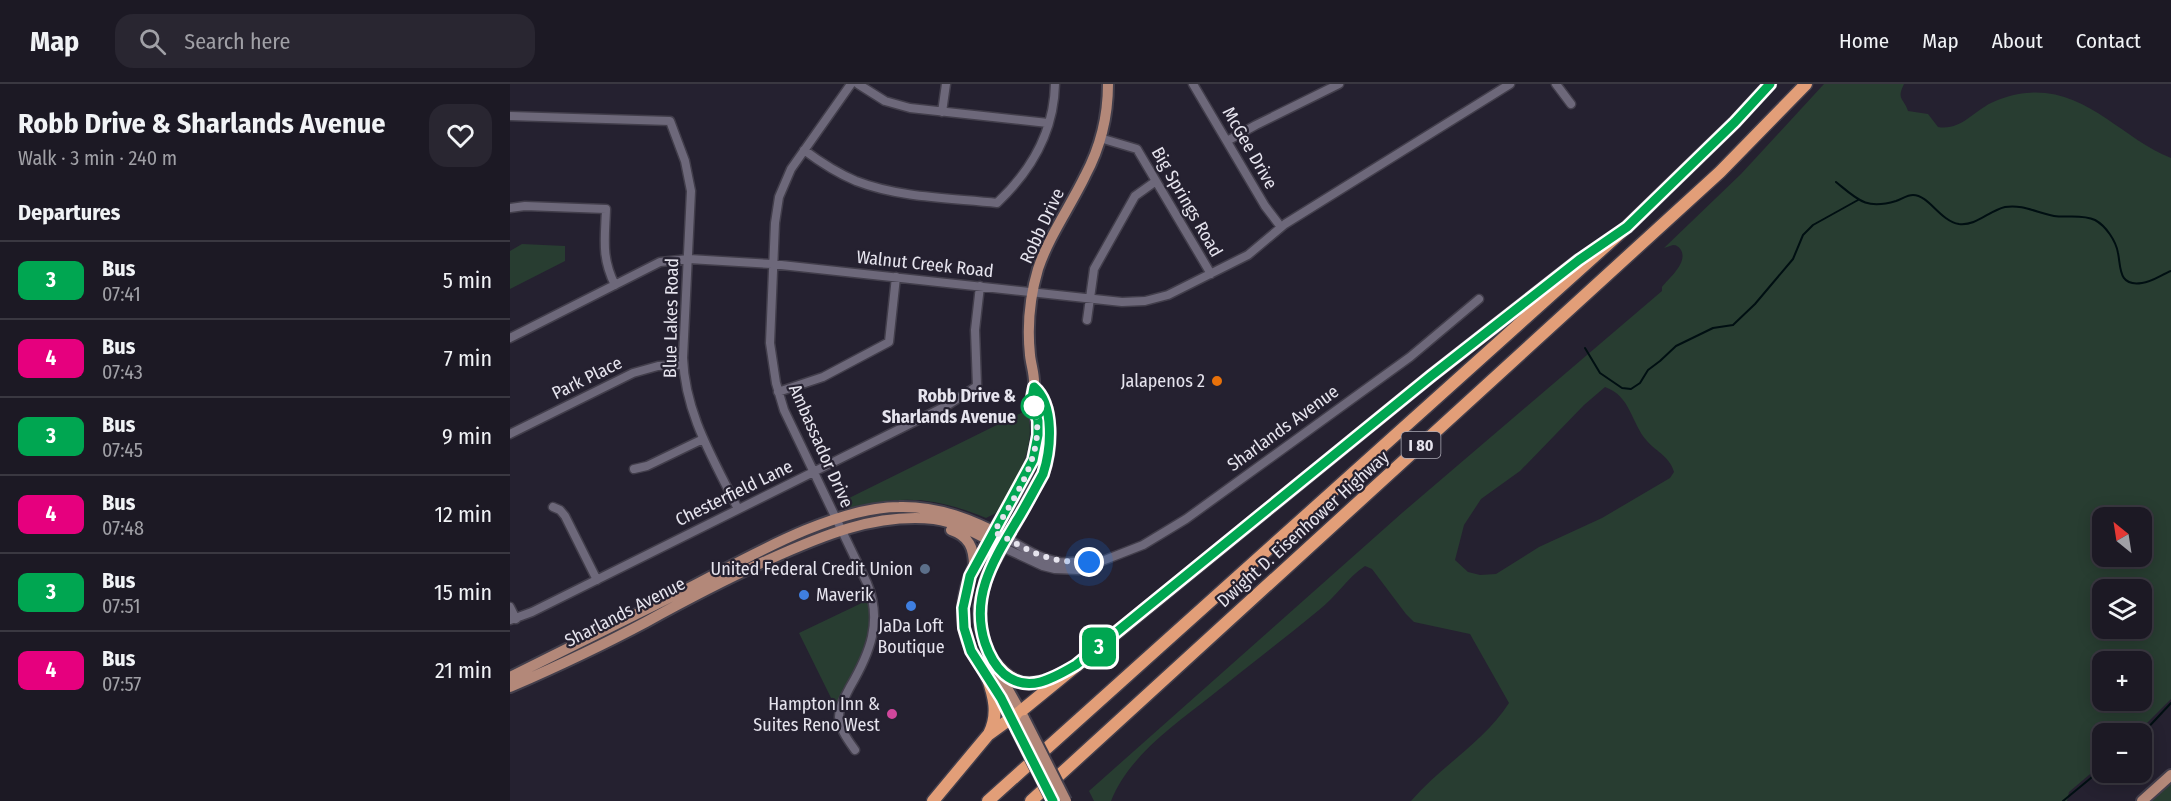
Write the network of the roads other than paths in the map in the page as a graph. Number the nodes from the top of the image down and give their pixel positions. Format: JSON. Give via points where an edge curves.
{"nodes":[{"id":1,"x":851,"y":84,"type":"edge"},
{"id":2,"x":858,"y":84,"type":"edge"},
{"id":3,"x":946,"y":84,"type":"edge"},
{"id":4,"x":1055,"y":84,"type":"edge"},
{"id":5,"x":1108,"y":84,"type":"edge"},
{"id":6,"x":1193,"y":84,"type":"edge"},
{"id":7,"x":1510,"y":84,"type":"edge"},
{"id":8,"x":1556,"y":84,"type":"edge"},
{"id":9,"x":1770,"y":84,"type":"edge"},
{"id":10,"x":1806,"y":84,"type":"edge"},
{"id":11,"x":1334,"y":85,"type":"edge"},
{"id":12,"x":1571,"y":104,"type":"dead end"},
{"id":13,"x":942,"y":112,"type":"junction"},
{"id":14,"x":510,"y":116,"type":"edge"},
{"id":15,"x":1048,"y":123,"type":"junction"},
{"id":16,"x":1100,"y":138,"type":"junction"},
{"id":17,"x":1227,"y":141,"type":"junction"},
{"id":18,"x":804,"y":150,"type":"junction"},
{"id":19,"x":1156,"y":181,"type":"junction"},
{"id":20,"x":510,"y":208,"type":"edge"},
{"id":21,"x":1281,"y":227,"type":"junction"},
{"id":22,"x":1627,"y":227,"type":"junction"},
{"id":23,"x":689,"y":259,"type":"junction"},
{"id":24,"x":772,"y":264,"type":"junction"},
{"id":25,"x":1210,"y":274,"type":"junction"},
{"id":26,"x":896,"y":277,"type":"junction"},
{"id":27,"x":615,"y":285,"type":"junction"},
{"id":28,"x":980,"y":286,"type":"junction"},
{"id":29,"x":1033,"y":292,"type":"junction"},
{"id":30,"x":1089,"y":298,"type":"junction"},
{"id":31,"x":1479,"y":299,"type":"dead end"},
{"id":32,"x":1087,"y":320,"type":"dead end"},
{"id":33,"x":510,"y":338,"type":"edge"},
{"id":34,"x":683,"y":365,"type":"junction"},
{"id":35,"x":1034,"y":387,"type":"junction"},
{"id":36,"x":778,"y":392,"type":"junction"},
{"id":37,"x":510,"y":434,"type":"edge"},
{"id":38,"x":703,"y":439,"type":"junction"},
{"id":39,"x":634,"y":469,"type":"dead end"},
{"id":40,"x":813,"y":472,"type":"junction"},
{"id":41,"x":553,"y":507,"type":"dead end"},
{"id":42,"x":738,"y":509,"type":"junction"},
{"id":43,"x":907,"y":518,"type":"junction"},
{"id":44,"x":838,"y":525,"type":"junction"},
{"id":45,"x":992,"y":536,"type":"junction"},
{"id":46,"x":1004,"y":543,"type":"junction"},
{"id":47,"x":974,"y":567,"type":"junction"},
{"id":48,"x":597,"y":580,"type":"junction"},
{"id":49,"x":510,"y":607,"type":"edge"},
{"id":50,"x":513,"y":620,"type":"edge"},
{"id":51,"x":989,"y":656,"type":"junction"},
{"id":52,"x":1076,"y":665,"type":"junction"},
{"id":53,"x":987,"y":675,"type":"junction"},
{"id":54,"x":510,"y":676,"type":"edge"},
{"id":55,"x":510,"y":687,"type":"edge"},
{"id":56,"x":1018,"y":719,"type":"junction"},
{"id":57,"x":988,"y":735,"type":"junction"},
{"id":58,"x":855,"y":750,"type":"dead end"},
{"id":59,"x":1081,"y":755,"type":"junction"},
{"id":60,"x":2171,"y":775,"type":"edge"},
{"id":61,"x":933,"y":801,"type":"edge"},
{"id":62,"x":988,"y":801,"type":"edge"},
{"id":63,"x":1031,"y":801,"type":"edge"},
{"id":64,"x":1041,"y":801,"type":"edge"},
{"id":65,"x":1053,"y":801,"type":"edge"},
{"id":66,"x":1066,"y":801,"type":"edge"},
{"id":67,"x":2142,"y":801,"type":"edge"}],
"edges":[{"from":1,"to":18,"type":"street","name":"Ambassador Drive"},
{"from":2,"to":13,"type":"street","via":[[898,105]]},
{"from":3,"to":13,"type":"street"},
{"from":4,"to":15,"type":"street"},
{"from":5,"to":16,"type":"main road","name":"Robb Drive"},
{"from":6,"to":17,"type":"street","name":"McGee Drive"},
{"from":7,"to":21,"type":"street","name":"Walnut Creek Road"},
{"from":8,"to":12,"type":"street"},
{"from":9,"to":22,"type":"highway","name":"Dwight D. Eisenhower Highway","number":"I 80"},
{"from":10,"to":59,"type":"highway","name":"Dwight D. Eisenhower Highway","number":"I 80","via":[[1720,172]]},
{"from":11,"to":17,"type":"street"},
{"from":13,"to":15,"type":"street"},
{"from":14,"to":23,"type":"street","name":"Blue Lakes Road","via":[[670,121],[691,191]]},
{"from":15,"to":18,"type":"street","via":[[1029,167],[997,203],[872,186],[841,174]]},
{"from":16,"to":19,"type":"street","name":"Big Springs Road","via":[[1137,149]]},
{"from":16,"to":29,"type":"main road","name":"Robb Drive","via":[[1086,174],[1044,254]]},
{"from":17,"to":21,"type":"street","name":"McGee Drive"},
{"from":18,"to":24,"type":"street","name":"Ambassador Drive","via":[[779,197]]},
{"from":19,"to":25,"type":"street","name":"Big Springs Road"},
{"from":19,"to":30,"type":"street","via":[[1135,196],[1094,269]]},
{"from":20,"to":27,"type":"street","via":[[606,209],[604,255]]},
{"from":21,"to":25,"type":"street","name":"Walnut Creek Road","via":[[1255,251]]},
{"from":22,"to":52,"type":"highway","via":[[1431,376]]},
{"from":22,"to":62,"type":"highway","name":"Dwight D. Eisenhower Highway","number":"I 80"},
{"from":23,"to":24,"type":"street","name":"Walnut Creek Road"},
{"from":23,"to":27,"type":"street","name":"Walnut Creek Road","via":[[660,262]]},
{"from":23,"to":34,"type":"street","name":"Blue Lakes Road"},
{"from":24,"to":26,"type":"street","name":"Walnut Creek Road"},
{"from":24,"to":36,"type":"street","name":"Ambassador Drive","via":[[770,343]]},
{"from":25,"to":30,"type":"street","name":"Walnut Creek Road","via":[[1168,295],[1145,301]]},
{"from":26,"to":28,"type":"street","name":"Walnut Creek Road"},
{"from":26,"to":36,"type":"street","via":[[889,342],[823,377]]},
{"from":27,"to":33,"type":"street","name":"Walnut Creek Road"},
{"from":28,"to":29,"type":"street","name":"Walnut Creek Road"},
{"from":28,"to":40,"type":"street","name":"Chesterfield Lane","via":[[975,330],[977,386],[948,405]]},
{"from":29,"to":30,"type":"street","name":"Walnut Creek Road"},
{"from":29,"to":35,"type":"main road","name":"Robb Drive","via":[[1029,332]]},
{"from":30,"to":32,"type":"street"},
{"from":31,"to":46,"type":"street","name":"Sharlands Avenue","via":[[1410,357],[1186,519],[1143,544],[1079,570],[1055,569],[1033,562]]},
{"from":34,"to":37,"type":"street","name":"Park Place","via":[[633,373]]},
{"from":34,"to":38,"type":"street","name":"Blue Lakes Road","via":[[688,397]]},
{"from":35,"to":45,"type":"main road","name":"Robb Drive","via":[[1038,435],[1033,460]]},
{"from":35,"to":46,"type":"main road","name":"Robb Drive","via":[[1047,414],[1049,453],[1043,474]]},
{"from":36,"to":40,"type":"street","name":"Ambassador Drive"},
{"from":38,"to":39,"type":"street"},
{"from":38,"to":42,"type":"street","name":"Blue Lakes Road"},
{"from":40,"to":42,"type":"street","name":"Chesterfield Lane"},
{"from":40,"to":44,"type":"street","name":"Ambassador Drive"},
{"from":41,"to":48,"type":"street","via":[[565,516]]},
{"from":42,"to":48,"type":"street","name":"Chesterfield Lane"},
{"from":43,"to":44,"type":"main road","name":"Sharlands Avenue"},
{"from":43,"to":45,"type":"main road","name":"Sharlands Avenue","via":[[945,521]]},
{"from":43,"to":47,"type":"main road","via":[[966,537],[973,549]]},
{"from":44,"to":45,"type":"main road","name":"Sharlands Avenue","via":[[885,508],[918,507],[958,515]]},
{"from":44,"to":54,"type":"main road","name":"Sharlands Avenue","via":[[774,545]]},
{"from":44,"to":55,"type":"main road","name":"Sharlands Avenue"},
{"from":44,"to":58,"type":"street","name":"Ambassador Drive","via":[[867,582],[874,608],[869,652],[839,712],[841,727]]},
{"from":45,"to":46,"type":"main road","name":"Sharlands Avenue"},
{"from":45,"to":47,"type":"main road","name":"Robb Drive"},
{"from":46,"to":51,"type":"main road","name":"Robb Drive","via":[[980,597],[981,627]]},
{"from":47,"to":53,"type":"main road","name":"Robb Drive","via":[[963,608],[964,628],[971,651]]},
{"from":48,"to":50,"type":"street","name":"Chesterfield Lane"},
{"from":49,"to":50,"type":"street"},
{"from":51,"to":52,"type":"highway","via":[[1010,678],[1029,684],[1043,682]]},
{"from":51,"to":56,"type":"main road","name":"Robb Drive"},
{"from":52,"to":56,"type":"highway"},
{"from":53,"to":56,"type":"highway"},
{"from":53,"to":57,"type":"highway","via":[[995,705]]},
{"from":56,"to":57,"type":"highway"},
{"from":56,"to":65,"type":"highway","bridge":true},
{"from":56,"to":66,"type":"main road","name":"Robb Drive","bridge":true},
{"from":57,"to":61,"type":"highway"},
{"from":59,"to":63,"type":"highway","name":"Dwight D. Eisenhower Highway","number":"I 80"},
{"from":59,"to":64,"type":"highway","via":[[1070,774]]},
{"from":60,"to":67,"type":"main road"}]}
